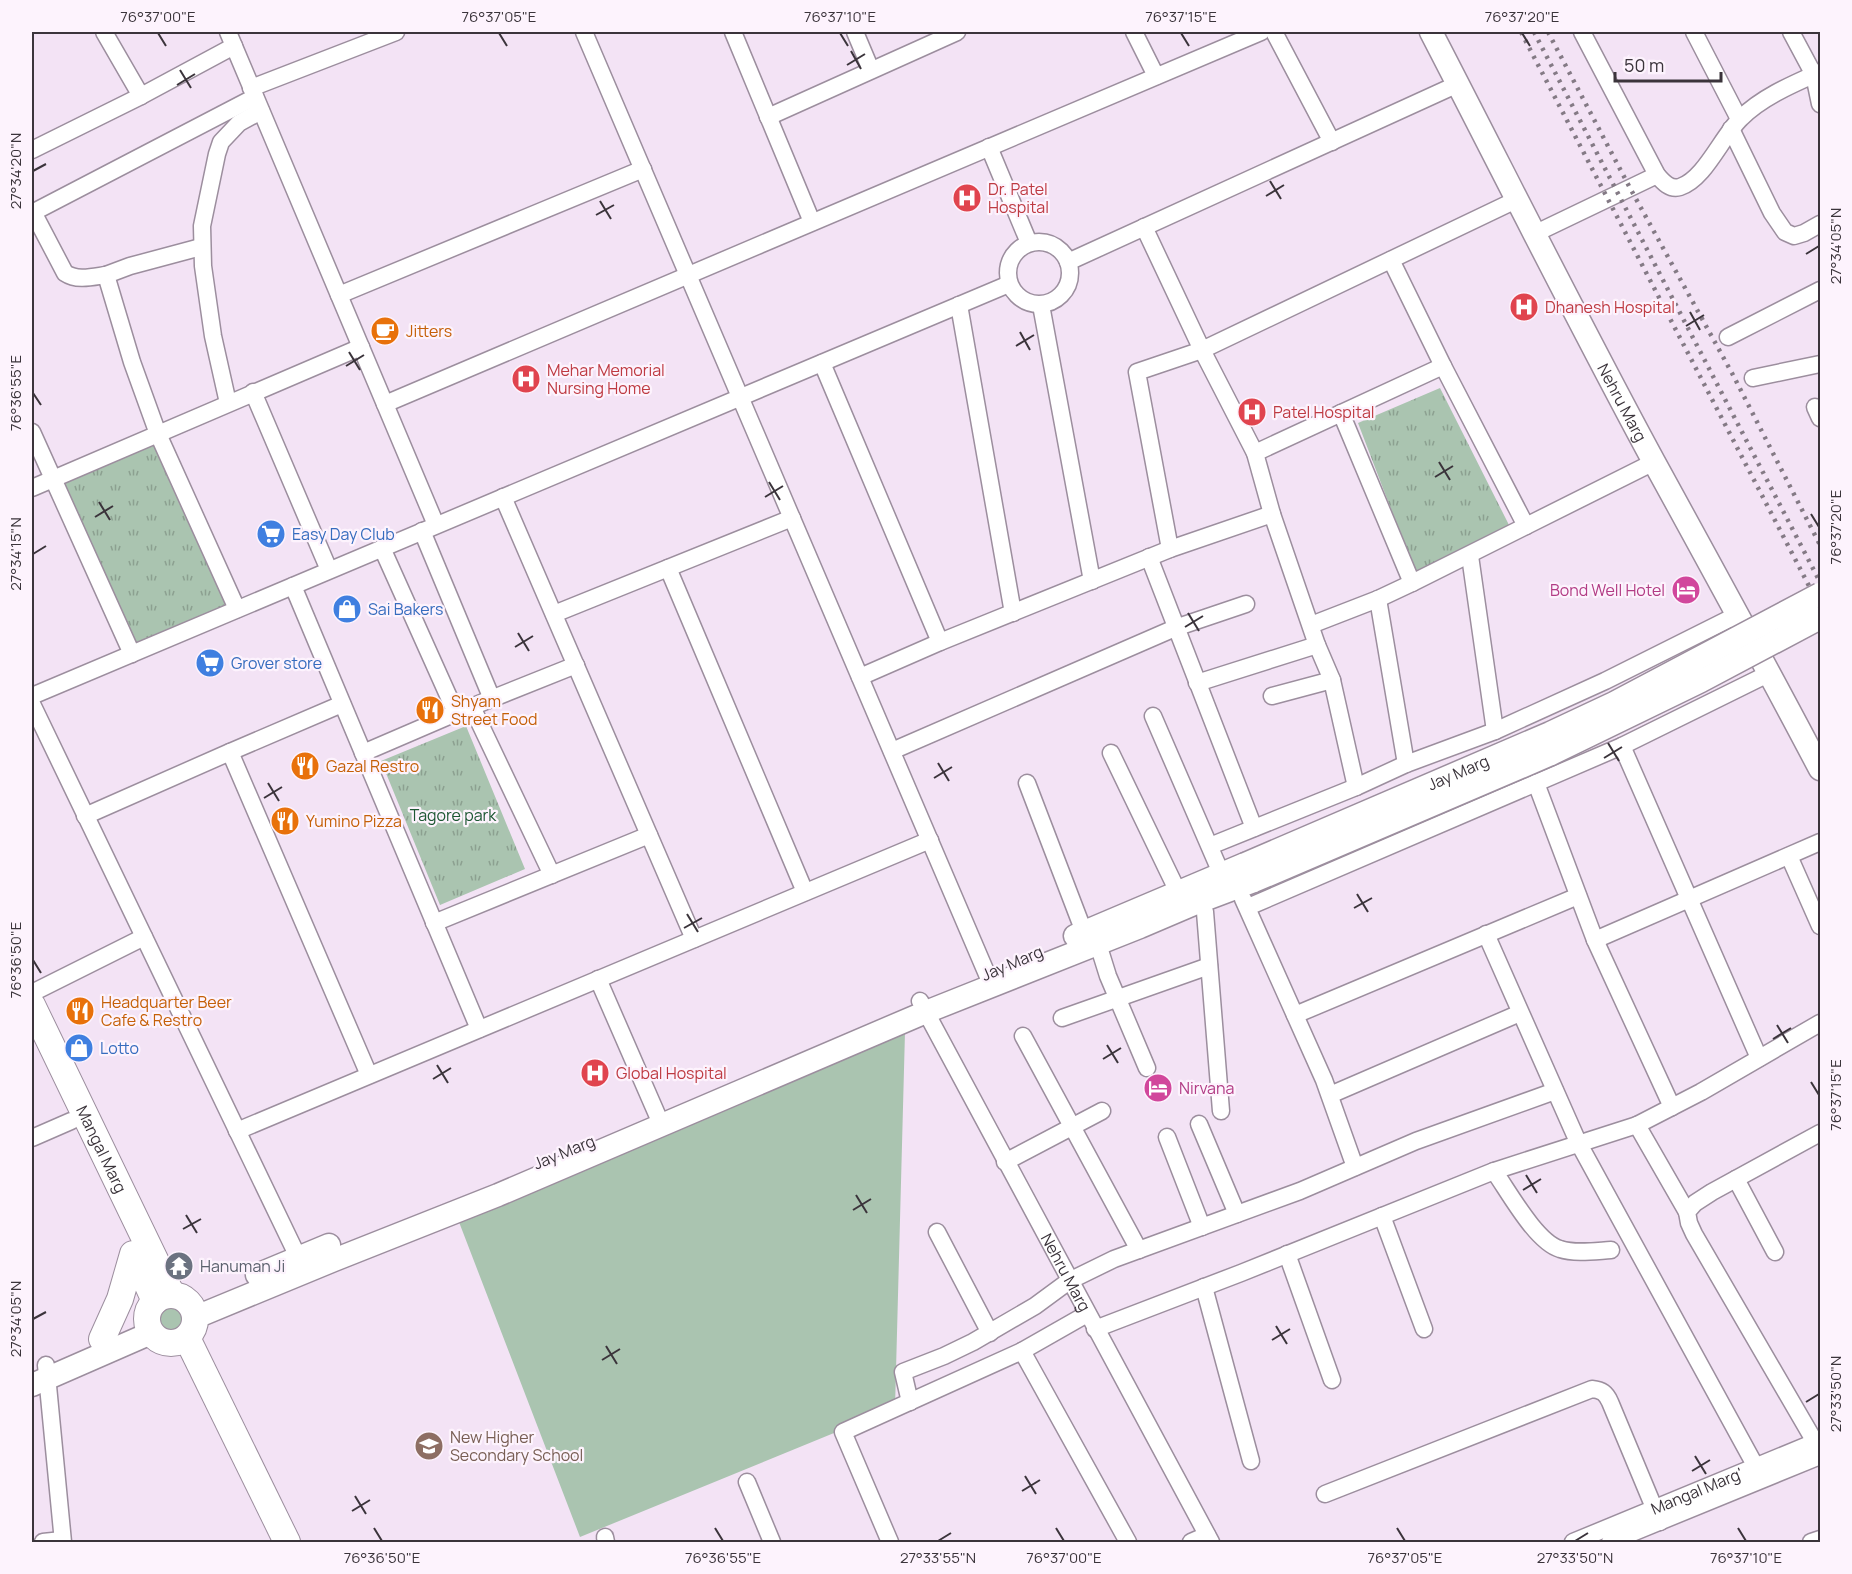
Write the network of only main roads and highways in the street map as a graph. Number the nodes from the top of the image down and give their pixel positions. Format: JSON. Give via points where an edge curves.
{"nodes":[{"id":1,"x":1431,"y":32,"type":"edge"},
{"id":2,"x":1821,"y":594,"type":"edge"},
{"id":3,"x":1821,"y":618,"type":"edge"},
{"id":4,"x":1821,"y":769,"type":"edge"},
{"id":5,"x":1241,"y":883,"type":"junction"},
{"id":6,"x":1091,"y":938,"type":"junction"},
{"id":7,"x":32,"y":1005,"type":"edge"},
{"id":8,"x":32,"y":1039,"type":"edge"},
{"id":9,"x":660,"y":1120,"type":"junction"},
{"id":10,"x":133,"y":1254,"type":"junction"},
{"id":11,"x":171,"y":1319,"type":"junction"},
{"id":12,"x":102,"y":1340,"type":"junction"},
{"id":13,"x":39,"y":1375,"type":"edge"},
{"id":14,"x":270,"y":1542,"type":"edge"},
{"id":15,"x":287,"y":1542,"type":"edge"}],
"edges":[{"from":1,"to":4,"type":"main road","name":"Nehru Marg","via":[[1515,200]]},
{"from":2,"to":5,"type":"main road","name":"Jay Marg","bridge":true,"via":[[1614,703]]},
{"from":3,"to":5,"type":"main road","name":"Jay Marg","bridge":true,"via":[[1549,755]]},
{"from":5,"to":6,"type":"main road","name":"Jay Marg","via":[[1201,901]]},
{"from":5,"to":6,"type":"main road","name":"Jay Marg","via":[[1178,892]]},
{"from":6,"to":9,"type":"main road","name":"Jay Marg"},
{"from":7,"to":11,"type":"main road","name":"Mangal Marg"},
{"from":8,"to":10,"type":"main road","name":"Mangal Marg"},
{"from":9,"to":11,"type":"main road","name":"Jay Marg","via":[[498,1195]]},
{"from":9,"to":11,"type":"main road","name":"Jay Marg","via":[[564,1153],[298,1257]]},
{"from":10,"to":11,"type":"main road","name":"Mangal Marg"},
{"from":10,"to":12,"type":"main road","via":[[120,1299]]},
{"from":11,"to":12,"type":"main road"},
{"from":11,"to":13,"type":"main road"},
{"from":11,"to":14,"type":"main road","name":"Mangal Marg"},
{"from":11,"to":15,"type":"main road","name":"Mangal Marg"},
{"from":12,"to":13,"type":"main road"}]}
